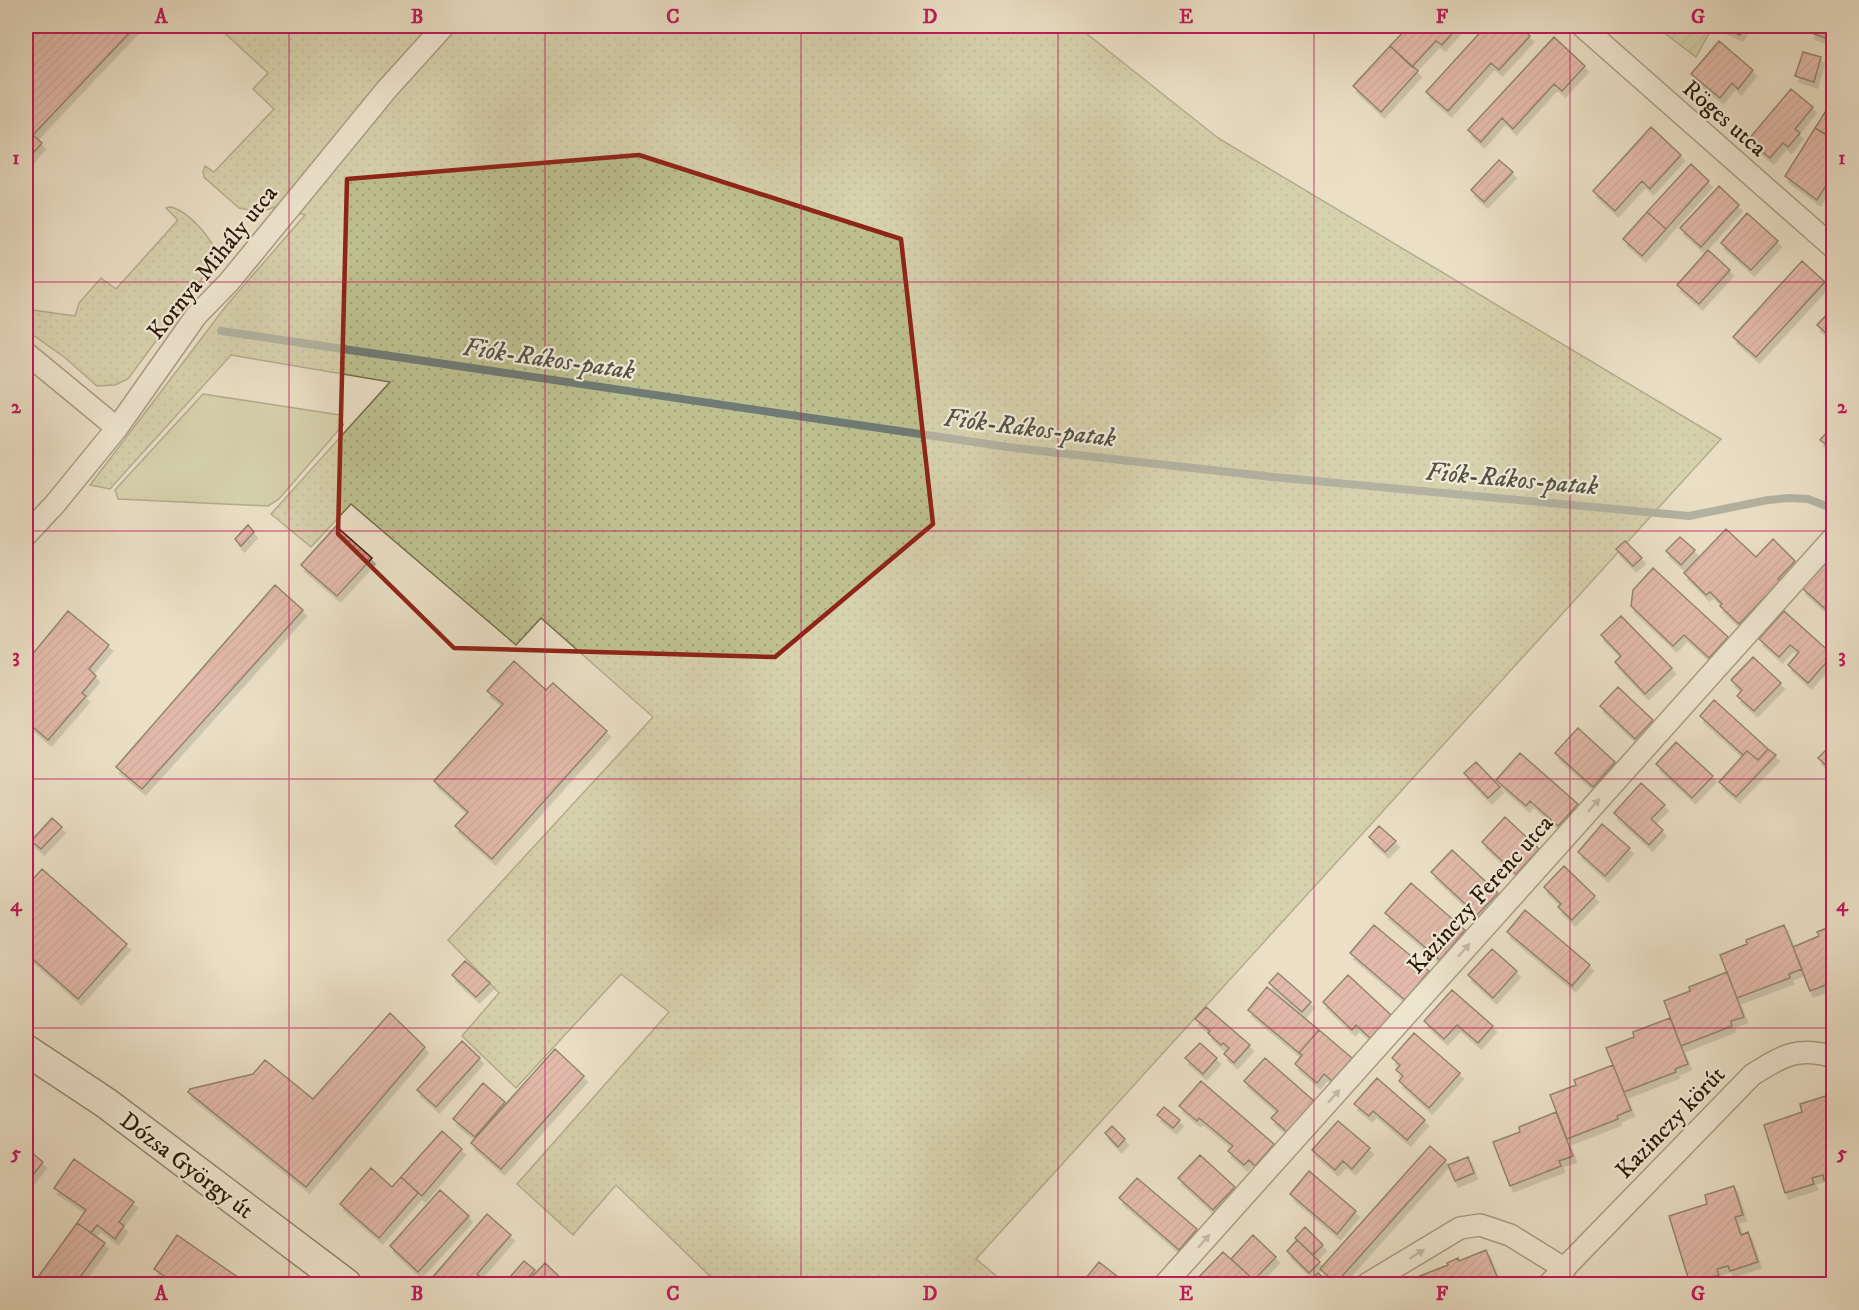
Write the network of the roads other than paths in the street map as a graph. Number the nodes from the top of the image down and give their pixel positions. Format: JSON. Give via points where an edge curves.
{"nodes":[{"id":1,"x":444,"y":26,"type":"edge"},
{"id":2,"x":1582,"y":26,"type":"edge"},
{"id":3,"x":1833,"y":248,"type":"edge"},
{"id":4,"x":26,"y":353,"type":"edge"},
{"id":5,"x":117,"y":428,"type":"junction"},
{"id":6,"x":26,"y":535,"type":"edge"},
{"id":7,"x":1833,"y":537,"type":"edge"},
{"id":8,"x":26,"y":1050,"type":"edge"},
{"id":9,"x":1833,"y":1057,"type":"edge"},
{"id":10,"x":1565,"y":1269,"type":"junction"},
{"id":11,"x":346,"y":1284,"type":"edge"},
{"id":12,"x":1165,"y":1284,"type":"edge"},
{"id":13,"x":1367,"y":1284,"type":"edge"},
{"id":14,"x":1549,"y":1284,"type":"edge"}],
"edges":[{"from":1,"to":5,"type":"street","name":"Kornya Mihály utca","via":[[196,316]]},
{"from":2,"to":3,"type":"street","name":"Röges utca"},
{"from":4,"to":5,"type":"street"},
{"from":5,"to":6,"type":"street","name":"Kornya Mihály utca"},
{"from":12,"to":7,"type":"street","name":"Kazinczy Ferenc utca","one_way":true},
{"from":8,"to":11,"type":"main road","name":"Dózsa György út","via":[[106,1103]]},
{"from":9,"to":10,"type":"street","name":"Kazinczy körút","via":[[1811,1051],[1791,1054],[1752,1075]]},
{"from":13,"to":10,"type":"street","one_way":true,"via":[[1460,1228],[1480,1225],[1510,1235]]},
{"from":10,"to":14,"type":"street","name":"Kazinczy körút"}]}
